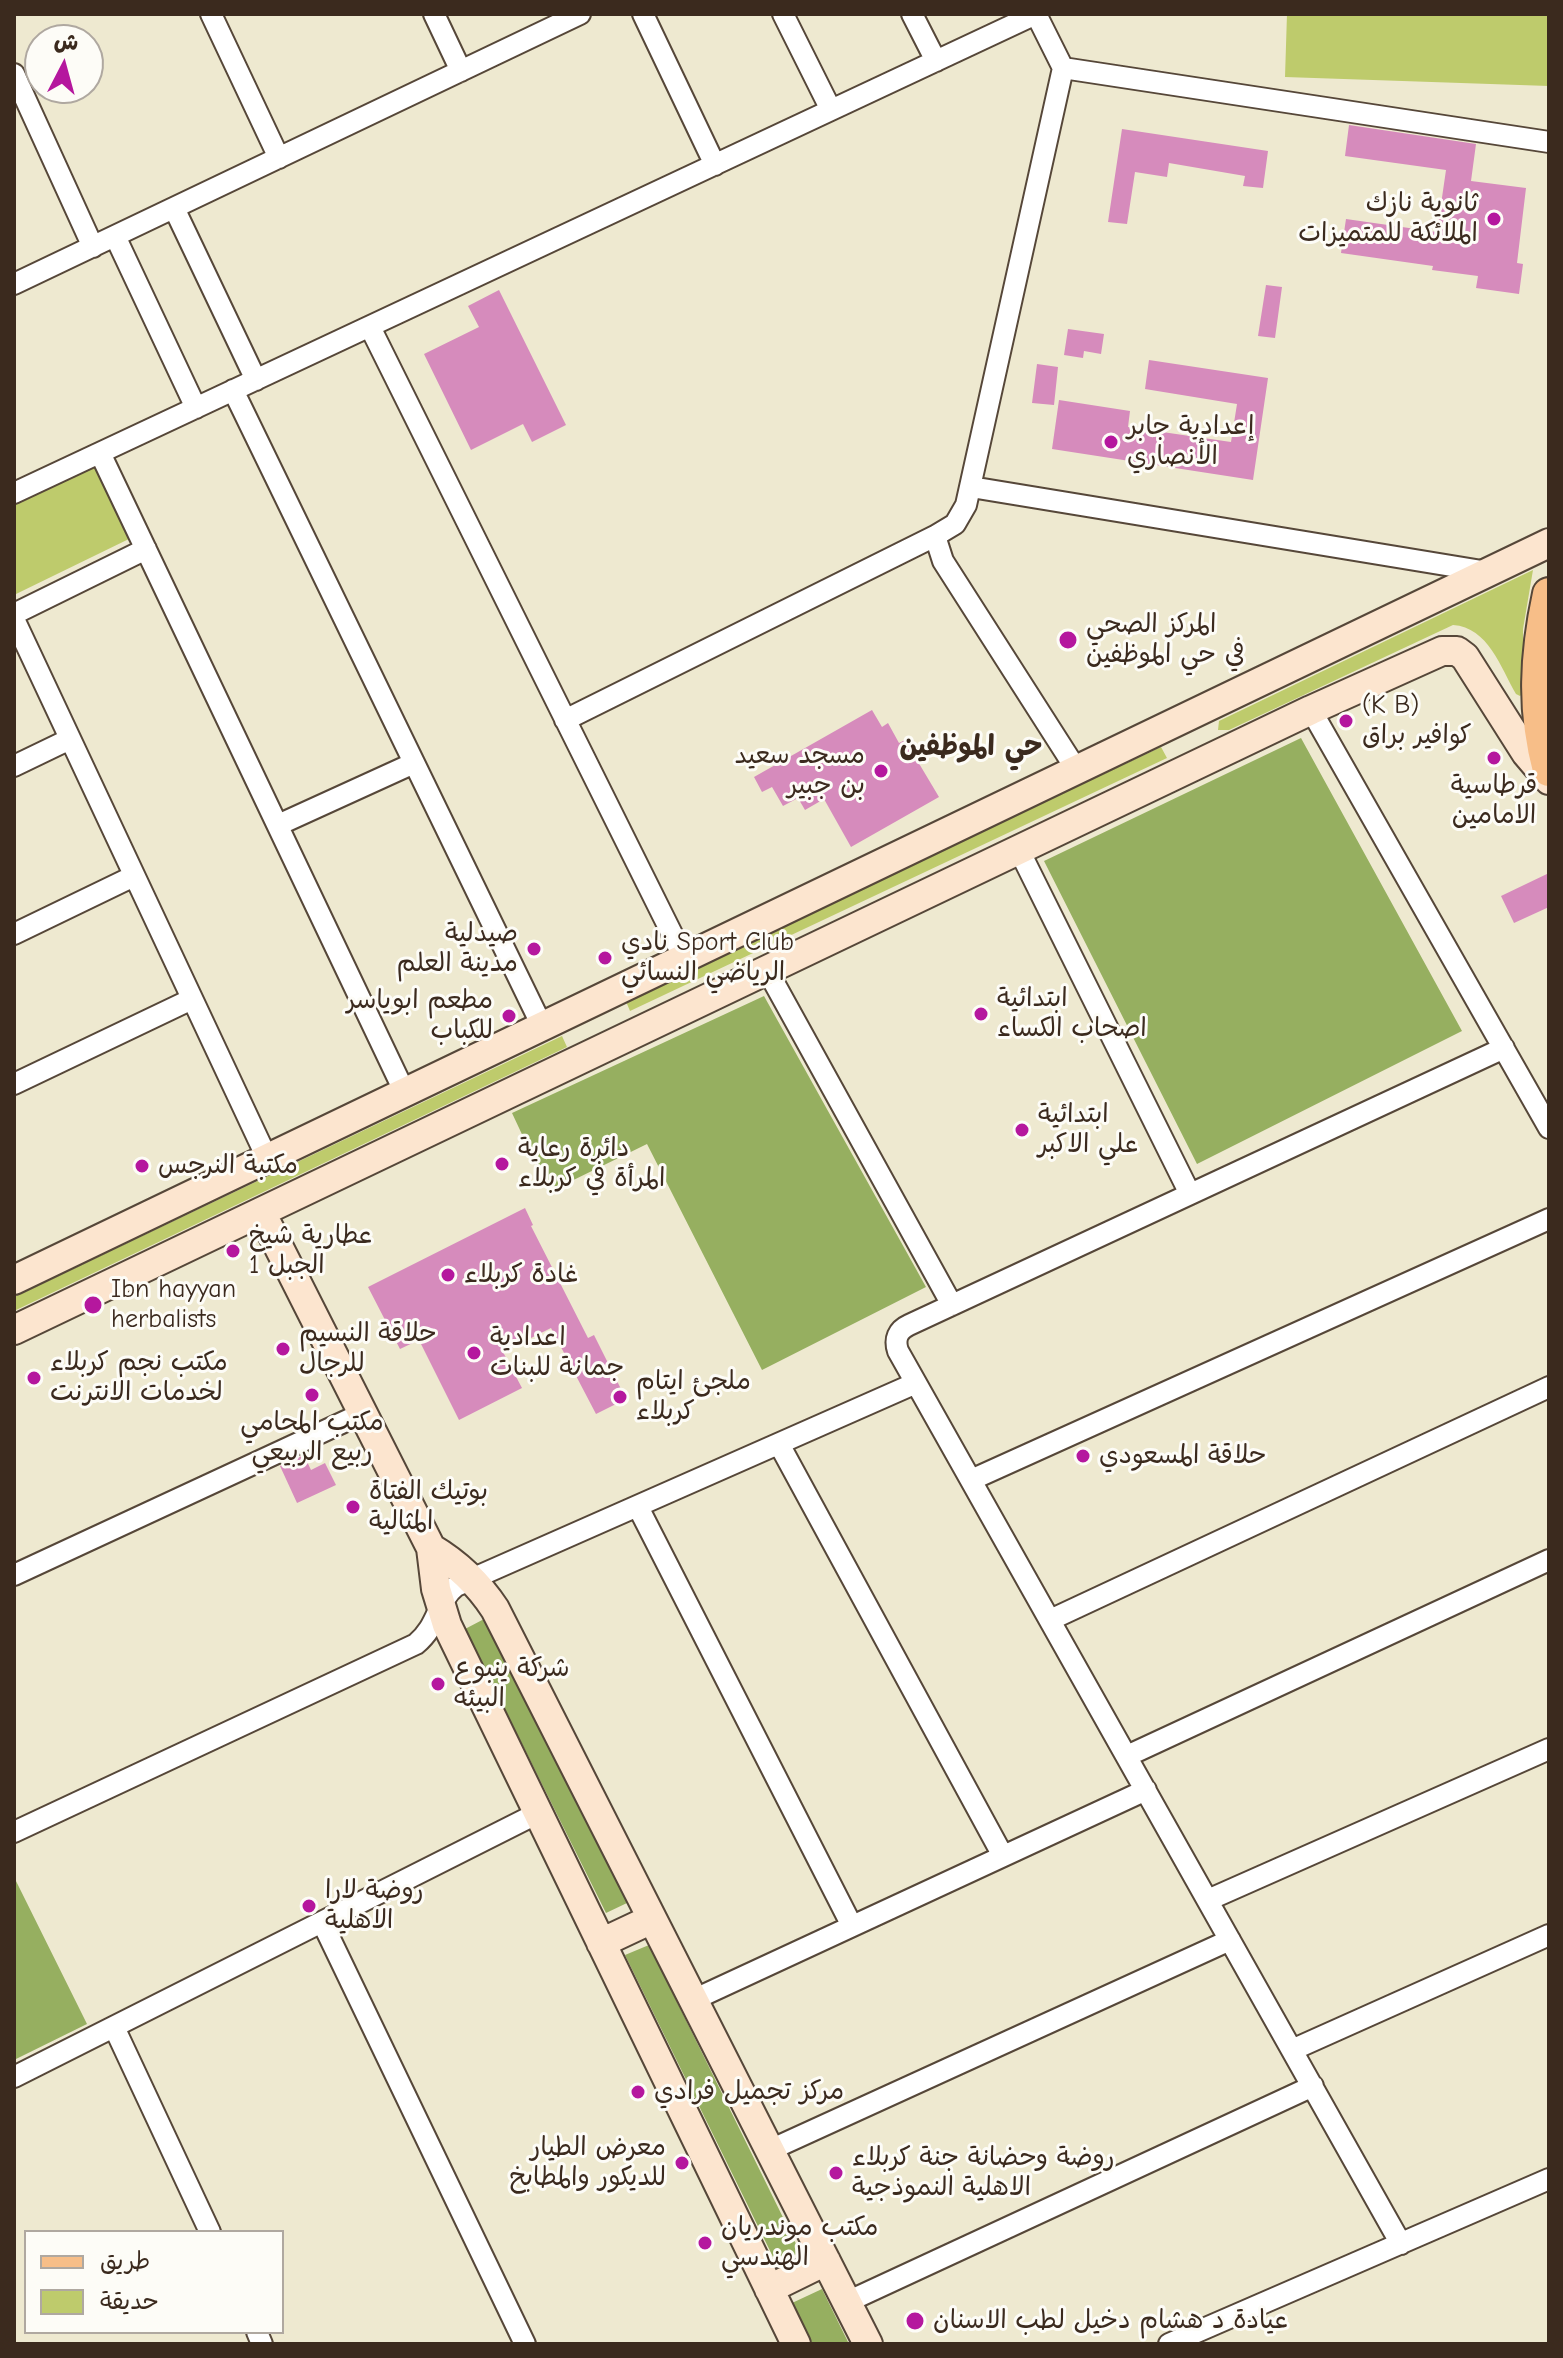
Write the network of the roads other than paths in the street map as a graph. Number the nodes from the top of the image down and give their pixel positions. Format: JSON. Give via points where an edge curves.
{"nodes":[{"id":1,"x":211,"y":14,"type":"edge"},
{"id":2,"x":434,"y":14,"type":"edge"},
{"id":3,"x":580,"y":14,"type":"edge"},
{"id":4,"x":643,"y":14,"type":"edge"},
{"id":5,"x":783,"y":14,"type":"edge"},
{"id":6,"x":912,"y":14,"type":"edge"},
{"id":7,"x":1036,"y":14,"type":"edge"},
{"id":8,"x":936,"y":61,"type":"junction"},
{"id":9,"x":1063,"y":68,"type":"junction"},
{"id":10,"x":461,"y":71,"type":"junction"},
{"id":11,"x":14,"y":74,"type":"edge"},
{"id":12,"x":831,"y":110,"type":"junction"},
{"id":13,"x":1549,"y":142,"type":"edge"},
{"id":14,"x":279,"y":158,"type":"junction"},
{"id":15,"x":715,"y":165,"type":"junction"},
{"id":16,"x":174,"y":208,"type":"junction"},
{"id":17,"x":115,"y":236,"type":"junction"},
{"id":18,"x":93,"y":247,"type":"junction"},
{"id":19,"x":14,"y":284,"type":"edge"},
{"id":20,"x":370,"y":327,"type":"junction"},
{"id":21,"x":256,"y":380,"type":"junction"},
{"id":22,"x":233,"y":390,"type":"junction"},
{"id":23,"x":196,"y":408,"type":"junction"},
{"id":24,"x":100,"y":453,"type":"junction"},
{"id":25,"x":971,"y":487,"type":"junction"},
{"id":26,"x":14,"y":493,"type":"edge"},
{"id":27,"x":935,"y":536,"type":"junction"},
{"id":28,"x":1549,"y":543,"type":"edge"},
{"id":29,"x":146,"y":549,"type":"junction"},
{"id":30,"x":1488,"y":572,"type":"junction"},
{"id":31,"x":1549,"y":594,"type":"edge"},
{"id":32,"x":14,"y":616,"type":"edge"},
{"id":33,"x":1210,"y":706,"type":"junction"},
{"id":34,"x":1311,"y":710,"type":"junction"},
{"id":35,"x":565,"y":720,"type":"junction"},
{"id":36,"x":1164,"y":728,"type":"junction"},
{"id":37,"x":70,"y":739,"type":"junction"},
{"id":38,"x":1230,"y":749,"type":"junction"},
{"id":39,"x":414,"y":763,"type":"junction"},
{"id":40,"x":14,"y":766,"type":"edge"},
{"id":41,"x":1076,"y":769,"type":"junction"},
{"id":42,"x":1185,"y":770,"type":"junction"},
{"id":43,"x":1549,"y":770,"type":"edge"},
{"id":44,"x":1549,"y":780,"type":"edge"},
{"id":45,"x":278,"y":825,"type":"junction"},
{"id":46,"x":1019,"y":850,"type":"junction"},
{"id":47,"x":134,"y":876,"type":"junction"},
{"id":48,"x":14,"y":934,"type":"edge"},
{"id":49,"x":684,"y":958,"type":"junction"},
{"id":50,"x":767,"y":970,"type":"junction"},
{"id":51,"x":610,"y":995,"type":"junction"},
{"id":52,"x":192,"y":999,"type":"junction"},
{"id":53,"x":550,"y":1023,"type":"junction"},
{"id":54,"x":626,"y":1038,"type":"junction"},
{"id":55,"x":1504,"y":1048,"type":"junction"},
{"id":56,"x":581,"y":1060,"type":"junction"},
{"id":57,"x":14,"y":1084,"type":"edge"},
{"id":58,"x":405,"y":1093,"type":"junction"},
{"id":59,"x":1549,"y":1128,"type":"edge"},
{"id":60,"x":267,"y":1158,"type":"junction"},
{"id":61,"x":1190,"y":1194,"type":"junction"},
{"id":62,"x":261,"y":1212,"type":"junction"},
{"id":63,"x":1549,"y":1219,"type":"edge"},
{"id":64,"x":14,"y":1280,"type":"edge"},
{"id":65,"x":952,"y":1305,"type":"junction"},
{"id":66,"x":14,"y":1330,"type":"edge"},
{"id":67,"x":916,"y":1383,"type":"junction"},
{"id":68,"x":1549,"y":1387,"type":"edge"},
{"id":69,"x":361,"y":1414,"type":"junction"},
{"id":70,"x":779,"y":1444,"type":"junction"},
{"id":71,"x":971,"y":1480,"type":"junction"},
{"id":72,"x":638,"y":1507,"type":"junction"},
{"id":73,"x":431,"y":1548,"type":"junction"},
{"id":74,"x":1549,"y":1560,"type":"edge"},
{"id":75,"x":14,"y":1575,"type":"edge"},
{"id":76,"x":472,"y":1579,"type":"junction"},
{"id":77,"x":440,"y":1607,"type":"junction"},
{"id":78,"x":1050,"y":1620,"type":"junction"},
{"id":79,"x":1549,"y":1749,"type":"edge"},
{"id":80,"x":1127,"y":1756,"type":"junction"},
{"id":81,"x":1146,"y":1790,"type":"junction"},
{"id":82,"x":538,"y":1813,"type":"junction"},
{"id":83,"x":14,"y":1832,"type":"edge"},
{"id":84,"x":1003,"y":1856,"type":"junction"},
{"id":85,"x":1208,"y":1900,"type":"junction"},
{"id":86,"x":652,"y":1919,"type":"junction"},
{"id":87,"x":322,"y":1922,"type":"junction"},
{"id":88,"x":852,"y":1926,"type":"junction"},
{"id":89,"x":1549,"y":1935,"type":"edge"},
{"id":90,"x":1230,"y":1940,"type":"junction"},
{"id":91,"x":601,"y":1943,"type":"junction"},
{"id":92,"x":693,"y":2000,"type":"junction"},
{"id":93,"x":114,"y":2027,"type":"junction"},
{"id":94,"x":1292,"y":2050,"type":"junction"},
{"id":95,"x":14,"y":2077,"type":"edge"},
{"id":96,"x":1313,"y":2086,"type":"junction"},
{"id":97,"x":770,"y":2150,"type":"junction"},
{"id":98,"x":1549,"y":2179,"type":"edge"},
{"id":99,"x":209,"y":2230,"type":"edge"},
{"id":100,"x":1401,"y":2244,"type":"junction"},
{"id":101,"x":826,"y":2261,"type":"junction"},
{"id":102,"x":769,"y":2289,"type":"junction"},
{"id":103,"x":847,"y":2302,"type":"junction"},
{"id":104,"x":525,"y":2344,"type":"edge"},
{"id":105,"x":796,"y":2344,"type":"edge"},
{"id":106,"x":868,"y":2344,"type":"edge"},
{"id":107,"x":1169,"y":2344,"type":"edge"}],
"edges":[{"from":1,"to":14,"type":"street"},
{"from":2,"to":10,"type":"street"},
{"from":3,"to":10,"type":"street"},
{"from":4,"to":15,"type":"street"},
{"from":5,"to":12,"type":"street"},
{"from":6,"to":8,"type":"street"},
{"from":7,"to":8,"type":"street"},
{"from":7,"to":9,"type":"street"},
{"from":8,"to":12,"type":"street"},
{"from":9,"to":13,"type":"street"},
{"from":9,"to":25,"type":"street"},
{"from":10,"to":14,"type":"street"},
{"from":11,"to":18,"type":"street"},
{"from":12,"to":15,"type":"street"},
{"from":14,"to":16,"type":"street"},
{"from":15,"to":20,"type":"street"},
{"from":16,"to":17,"type":"street"},
{"from":16,"to":21,"type":"street"},
{"from":17,"to":18,"type":"street"},
{"from":17,"to":23,"type":"street"},
{"from":18,"to":19,"type":"street"},
{"from":20,"to":21,"type":"street"},
{"from":20,"to":35,"type":"street"},
{"from":21,"to":22,"type":"street"},
{"from":22,"to":23,"type":"street"},
{"from":22,"to":39,"type":"street"},
{"from":23,"to":24,"type":"street"},
{"from":24,"to":26,"type":"street"},
{"from":24,"to":29,"type":"street"},
{"from":25,"to":27,"type":"street","via":[[955,524]]},
{"from":25,"to":30,"type":"street"},
{"from":27,"to":35,"type":"street"},
{"from":27,"to":41,"type":"street","via":[[943,561]]},
{"from":28,"to":30,"type":"main road"},
{"from":29,"to":32,"type":"street"},
{"from":29,"to":45,"type":"street"},
{"from":30,"to":33,"type":"main road"},
{"from":31,"to":43,"type":"main road","via":[[1537,685]]},
{"from":32,"to":37,"type":"street"},
{"from":33,"to":36,"type":"main road"},
{"from":33,"to":38,"type":"main road","via":[[1212,737]]},
{"from":34,"to":38,"type":"main road"},
{"from":34,"to":44,"type":"main road","via":[[1442,651],[1457,651]]},
{"from":34,"to":55,"type":"street"},
{"from":35,"to":49,"type":"street"},
{"from":36,"to":41,"type":"main road"},
{"from":36,"to":42,"type":"main road","via":[[1182,739]]},
{"from":37,"to":40,"type":"street"},
{"from":37,"to":47,"type":"street"},
{"from":38,"to":42,"type":"main road"},
{"from":39,"to":45,"type":"street"},
{"from":39,"to":53,"type":"street"},
{"from":41,"to":49,"type":"main road"},
{"from":42,"to":46,"type":"main road"},
{"from":45,"to":58,"type":"street"},
{"from":46,"to":50,"type":"main road"},
{"from":46,"to":61,"type":"street"},
{"from":47,"to":48,"type":"street"},
{"from":47,"to":52,"type":"street"},
{"from":49,"to":51,"type":"main road"},
{"from":50,"to":54,"type":"main road"},
{"from":50,"to":65,"type":"street"},
{"from":51,"to":53,"type":"main road"},
{"from":51,"to":54,"type":"main road","via":[[606,1015]]},
{"from":52,"to":57,"type":"street"},
{"from":52,"to":60,"type":"street"},
{"from":53,"to":56,"type":"main road","via":[[567,1023],[581,1039]]},
{"from":53,"to":58,"type":"main road"},
{"from":54,"to":56,"type":"main road"},
{"from":55,"to":59,"type":"street"},
{"from":55,"to":61,"type":"street"},
{"from":56,"to":62,"type":"main road"},
{"from":58,"to":60,"type":"main road"},
{"from":60,"to":64,"type":"main road"},
{"from":61,"to":65,"type":"street"},
{"from":62,"to":66,"type":"main road"},
{"from":62,"to":69,"type":"main road"},
{"from":63,"to":71,"type":"street"},
{"from":65,"to":67,"type":"street","via":[[897,1335],[898,1351]]},
{"from":67,"to":70,"type":"street"},
{"from":67,"to":71,"type":"street"},
{"from":68,"to":78,"type":"street"},
{"from":69,"to":73,"type":"main road"},
{"from":69,"to":75,"type":"street"},
{"from":70,"to":72,"type":"street"},
{"from":70,"to":84,"type":"street"},
{"from":71,"to":78,"type":"street"},
{"from":72,"to":76,"type":"street"},
{"from":72,"to":88,"type":"street"},
{"from":73,"to":76,"type":"main road"},
{"from":73,"to":77,"type":"main road"},
{"from":74,"to":80,"type":"street"},
{"from":76,"to":77,"type":"street","via":[[449,1591]]},
{"from":76,"to":86,"type":"main road","via":[[495,1609]]},
{"from":77,"to":82,"type":"main road"},
{"from":77,"to":83,"type":"street","via":[[432,1628],[416,1644]]},
{"from":78,"to":80,"type":"street"},
{"from":79,"to":85,"type":"street"},
{"from":80,"to":81,"type":"street"},
{"from":81,"to":84,"type":"street"},
{"from":81,"to":85,"type":"street"},
{"from":82,"to":87,"type":"street"},
{"from":82,"to":91,"type":"main road"},
{"from":84,"to":88,"type":"street"},
{"from":85,"to":90,"type":"street"},
{"from":86,"to":91,"type":"main road"},
{"from":86,"to":92,"type":"main road"},
{"from":87,"to":93,"type":"street"},
{"from":87,"to":104,"type":"street"},
{"from":88,"to":92,"type":"street"},
{"from":89,"to":94,"type":"street"},
{"from":90,"to":94,"type":"street"},
{"from":90,"to":97,"type":"street"},
{"from":91,"to":102,"type":"main road"},
{"from":92,"to":97,"type":"main road"},
{"from":93,"to":95,"type":"street"},
{"from":93,"to":99,"type":"street"},
{"from":94,"to":96,"type":"street"},
{"from":96,"to":100,"type":"street"},
{"from":96,"to":103,"type":"street"},
{"from":97,"to":101,"type":"main road"},
{"from":98,"to":100,"type":"street"},
{"from":100,"to":107,"type":"street"},
{"from":101,"to":102,"type":"main road"},
{"from":101,"to":103,"type":"main road"},
{"from":102,"to":105,"type":"main road"},
{"from":103,"to":106,"type":"main road"}]}
